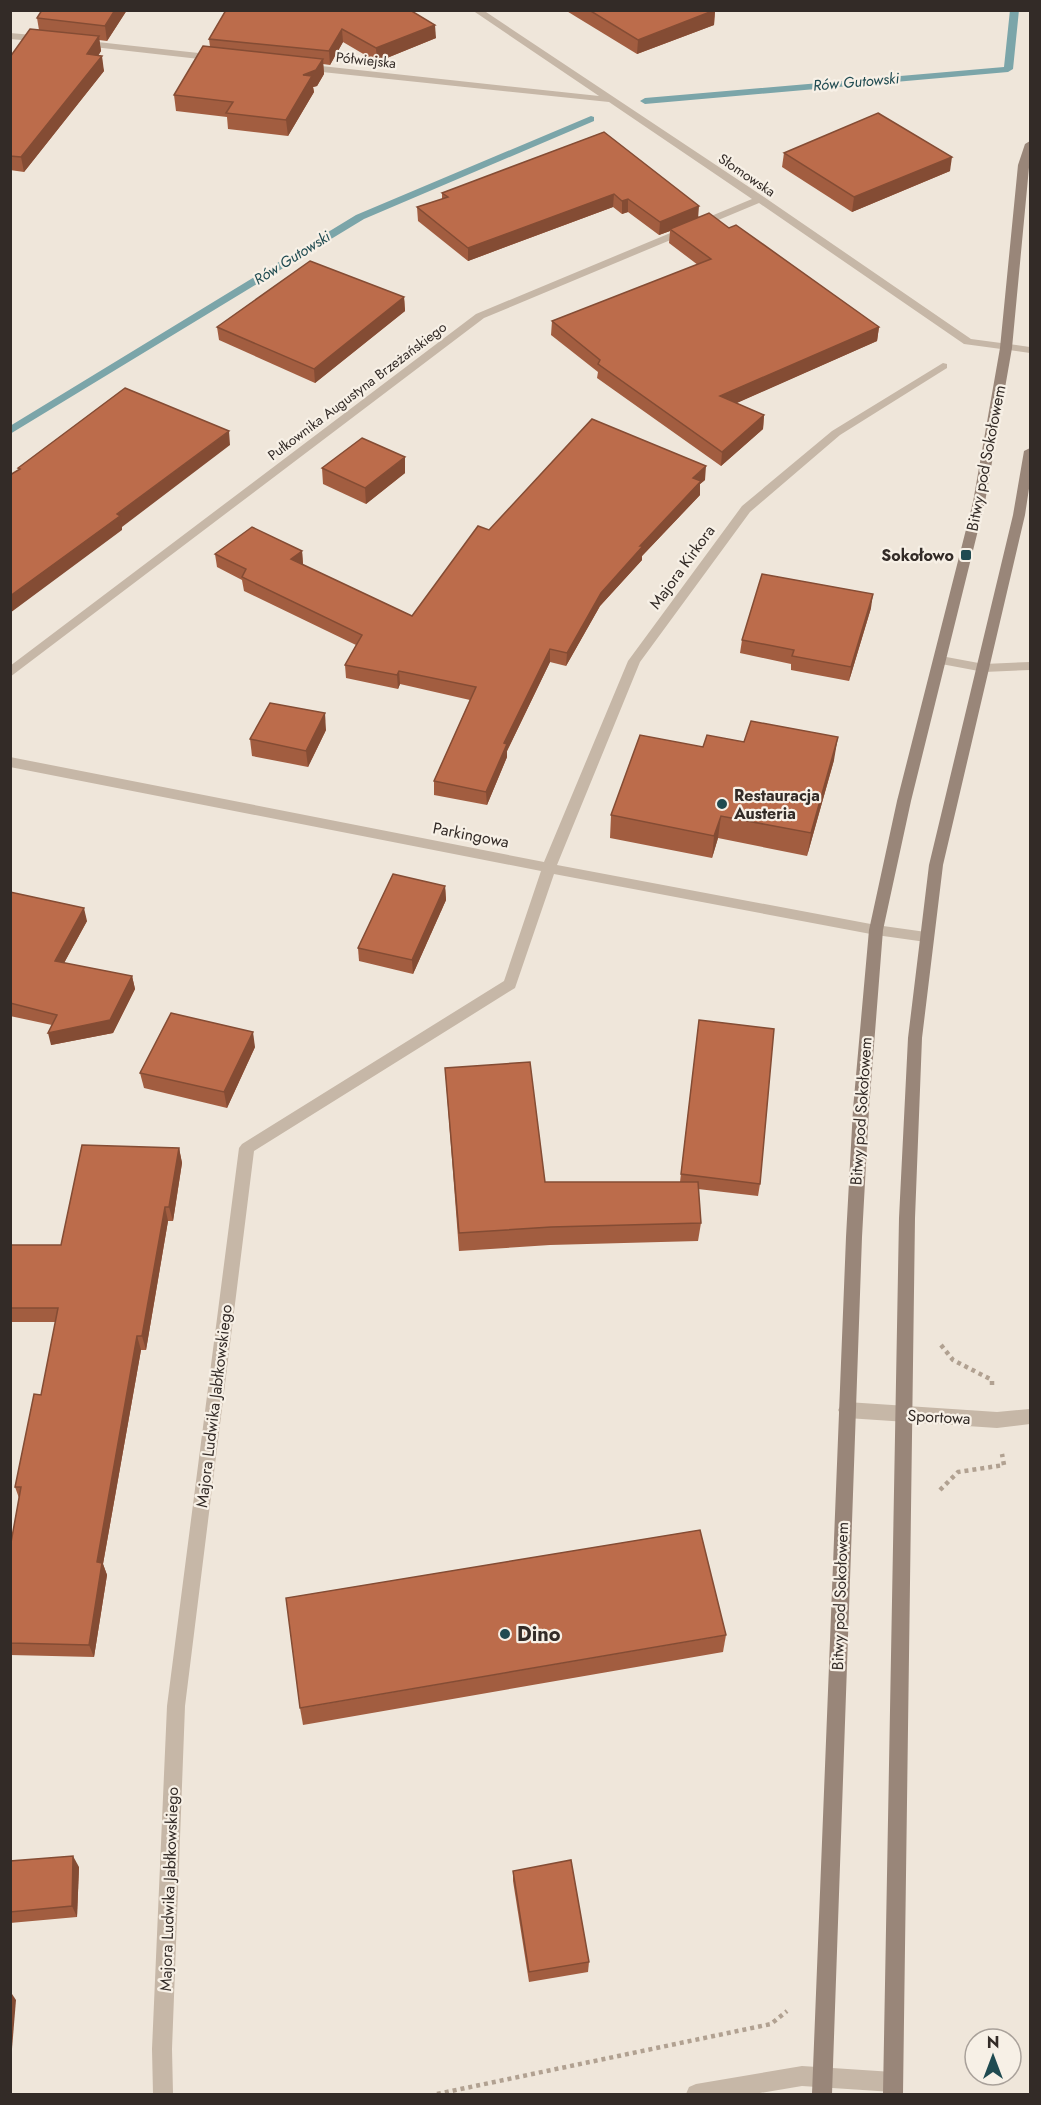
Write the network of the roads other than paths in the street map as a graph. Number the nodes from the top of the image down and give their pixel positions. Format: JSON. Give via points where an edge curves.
{"nodes":[{"id":1,"x":476,"y":10,"type":"edge"},
{"id":2,"x":10,"y":36,"type":"edge"},
{"id":3,"x":58,"y":41,"type":"edge"},
{"id":4,"x":69,"y":42,"type":"edge"},
{"id":5,"x":222,"y":58,"type":"edge"},
{"id":6,"x":293,"y":66,"type":"edge"},
{"id":7,"x":610,"y":100,"type":"junction"},
{"id":8,"x":1030,"y":144,"type":"edge"},
{"id":9,"x":760,"y":200,"type":"junction"},
{"id":10,"x":1006,"y":348,"type":"junction"},
{"id":11,"x":1030,"y":350,"type":"edge"},
{"id":12,"x":943,"y":366,"type":"dead end"},
{"id":13,"x":1030,"y":451,"type":"edge"},
{"id":14,"x":941,"y":660,"type":"junction"},
{"id":15,"x":1030,"y":666,"type":"edge"},
{"id":16,"x":984,"y":668,"type":"junction"},
{"id":17,"x":10,"y":674,"type":"edge"},
{"id":18,"x":10,"y":762,"type":"edge"},
{"id":19,"x":549,"y":868,"type":"junction"},
{"id":20,"x":876,"y":930,"type":"junction"},
{"id":21,"x":926,"y":937,"type":"junction"},
{"id":22,"x":847,"y":1410,"type":"junction"},
{"id":23,"x":904,"y":1415,"type":"junction"},
{"id":24,"x":1030,"y":1417,"type":"edge"},
{"id":25,"x":822,"y":2086,"type":"edge"},
{"id":26,"x":893,"y":2088,"type":"edge"},
{"id":27,"x":163,"y":2094,"type":"edge"},
{"id":28,"x":696,"y":2094,"type":"edge"}],
"edges":[{"from":1,"to":7,"type":"street","name":"Słomowska"},
{"from":2,"to":3,"type":"street"},
{"from":4,"to":5,"type":"street"},
{"from":6,"to":7,"type":"street","name":"Półwiejska"},
{"from":7,"to":9,"type":"street","name":"Słomowska"},
{"from":8,"to":10,"type":"street","name":"Bitwy pod Sokołowem","via":[[1023,165]]},
{"from":9,"to":10,"type":"street","name":"Słomowska","via":[[968,342]]},
{"from":9,"to":17,"type":"street","name":"Pułkownika Augustyna Brzeżańskiego","via":[[480,316]]},
{"from":10,"to":11,"type":"street","name":"Słomowska"},
{"from":10,"to":14,"type":"street","name":"Bitwy pod Sokołowem","via":[[979,502]]},
{"from":12,"to":19,"type":"street","name":"Majora Kirkora","via":[[836,433],[746,509],[634,661]]},
{"from":13,"to":16,"type":"street"},
{"from":14,"to":16,"type":"street"},
{"from":14,"to":20,"type":"street","name":"Bitwy pod Sokołowem","via":[[896,833]]},
{"from":15,"to":16,"type":"street"},
{"from":16,"to":21,"type":"street","via":[[936,864]]},
{"from":18,"to":19,"type":"street","name":"Parkingowa"},
{"from":19,"to":20,"type":"street","name":"Parkingowa"},
{"from":19,"to":27,"type":"street","name":"Majora Ludwika Jabłkowskiego","via":[[510,984],[247,1148],[176,1706]]},
{"from":20,"to":21,"type":"street","name":"Parkingowa"},
{"from":20,"to":22,"type":"street","name":"Bitwy pod Sokołowem","via":[[861,1110]]},
{"from":21,"to":23,"type":"street","via":[[914,1060]]},
{"from":22,"to":23,"type":"street","name":"Sportowa"},
{"from":22,"to":25,"type":"street","name":"Bitwy pod Sokołowem"},
{"from":23,"to":24,"type":"street","name":"Sportowa","via":[[997,1420]]},
{"from":23,"to":26,"type":"street"},
{"from":25,"to":26,"type":"street"},
{"from":25,"to":28,"type":"street","via":[[802,2076]]}]}
